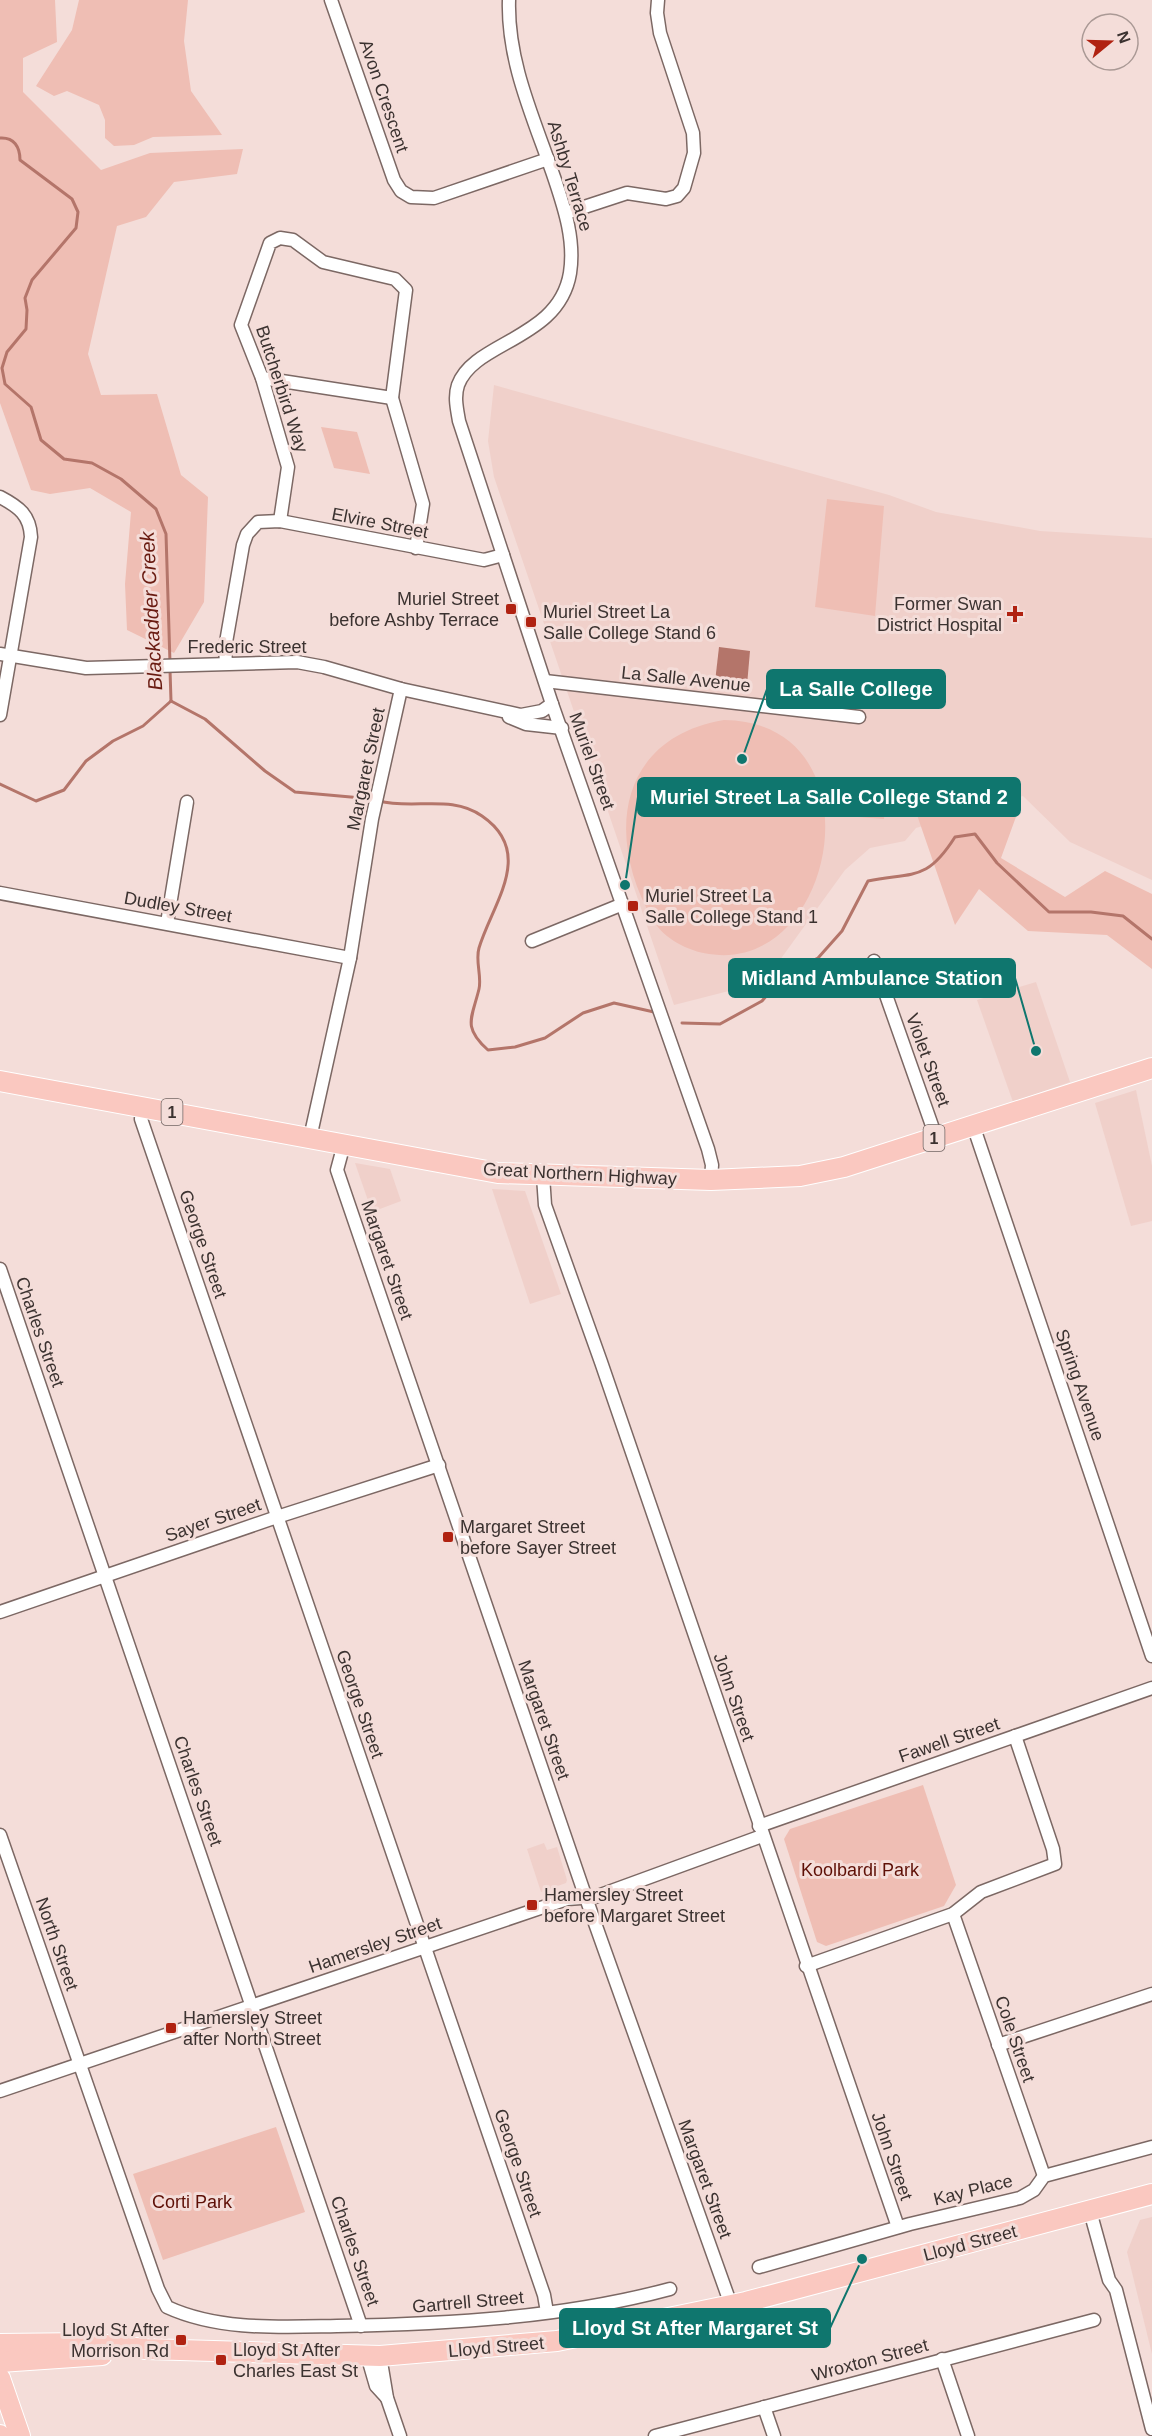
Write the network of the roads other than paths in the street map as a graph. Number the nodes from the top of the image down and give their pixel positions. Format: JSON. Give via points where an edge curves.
{"nodes":[{"id":1,"x":331,"y":0,"type":"edge"},
{"id":2,"x":509,"y":0,"type":"edge"},
{"id":3,"x":658,"y":0,"type":"edge"},
{"id":4,"x":548,"y":159,"type":"junction"},
{"id":5,"x":566,"y":213,"type":"junction"},
{"id":6,"x":262,"y":378,"type":"junction"},
{"id":7,"x":458,"y":386,"type":"joint"},
{"id":8,"x":392,"y":398,"type":"junction"},
{"id":9,"x":0,"y":497,"type":"edge"},
{"id":10,"x":279,"y":521,"type":"junction"},
{"id":11,"x":416,"y":548,"type":"junction"},
{"id":12,"x":503,"y":555,"type":"junction"},
{"id":13,"x":6,"y":655,"type":"edge"},
{"id":14,"x":226,"y":663,"type":"junction"},
{"id":15,"x":545,"y":681,"type":"junction"},
{"id":16,"x":401,"y":689,"type":"junction"},
{"id":17,"x":552,"y":704,"type":"junction"},
{"id":18,"x":489,"y":709,"type":"junction"},
{"id":19,"x":0,"y":716,"type":"edge"},
{"id":20,"x":859,"y":717,"type":"dead end"},
{"id":21,"x":562,"y":728,"type":"junction"},
{"id":22,"x":186,"y":802,"type":"dead end"},
{"id":23,"x":0,"y":893,"type":"edge"},
{"id":24,"x":623,"y":904,"type":"junction"},
{"id":25,"x":167,"y":922,"type":"junction"},
{"id":26,"x":532,"y":941,"type":"dead end"},
{"id":27,"x":350,"y":958,"type":"junction"},
{"id":28,"x":873,"y":961,"type":"dead end"},
{"id":29,"x":1152,"y":1068,"type":"edge"},
{"id":30,"x":0,"y":1081,"type":"edge"},
{"id":31,"x":142,"y":1107,"type":"junction"},
{"id":32,"x":973,"y":1125,"type":"junction"},
{"id":33,"x":936,"y":1137,"type":"junction"},
{"id":34,"x":310,"y":1138,"type":"junction"},
{"id":35,"x":344,"y":1144,"type":"junction"},
{"id":36,"x":543,"y":1176,"type":"junction"},
{"id":37,"x":711,"y":1180,"type":"junction"},
{"id":38,"x":0,"y":1269,"type":"edge"},
{"id":39,"x":439,"y":1465,"type":"junction"},
{"id":40,"x":277,"y":1517,"type":"junction"},
{"id":41,"x":105,"y":1576,"type":"junction"},
{"id":42,"x":0,"y":1612,"type":"edge"},
{"id":43,"x":1152,"y":1656,"type":"edge"},
{"id":44,"x":1152,"y":1688,"type":"edge"},
{"id":45,"x":1015,"y":1736,"type":"junction"},
{"id":46,"x":761,"y":1831,"type":"junction"},
{"id":47,"x":0,"y":1835,"type":"edge"},
{"id":48,"x":586,"y":1898,"type":"junction"},
{"id":49,"x":953,"y":1914,"type":"junction"},
{"id":50,"x":425,"y":1947,"type":"junction"},
{"id":51,"x":806,"y":1965,"type":"junction"},
{"id":52,"x":1152,"y":1994,"type":"edge"},
{"id":53,"x":253,"y":2005,"type":"junction"},
{"id":54,"x":998,"y":2045,"type":"junction"},
{"id":55,"x":80,"y":2064,"type":"junction"},
{"id":56,"x":0,"y":2091,"type":"edge"},
{"id":57,"x":1152,"y":2147,"type":"edge"},
{"id":58,"x":1044,"y":2176,"type":"junction"},
{"id":59,"x":1152,"y":2194,"type":"edge"},
{"id":60,"x":1094,"y":2210,"type":"junction"},
{"id":61,"x":898,"y":2228,"type":"junction"},
{"id":62,"x":759,"y":2267,"type":"dead end"},
{"id":63,"x":670,"y":2289,"type":"dead end"},
{"id":64,"x":731,"y":2306,"type":"junction"},
{"id":65,"x":547,"y":2312,"type":"junction"},
{"id":66,"x":1094,"y":2320,"type":"dead end"},
{"id":67,"x":362,"y":2326,"type":"junction"},
{"id":68,"x":0,"y":2329,"type":"edge"},
{"id":69,"x":22,"y":2343,"type":"junction"},
{"id":70,"x":0,"y":2344,"type":"edge"},
{"id":71,"x":146,"y":2349,"type":"junction"},
{"id":72,"x":374,"y":2355,"type":"junction"},
{"id":73,"x":40,"y":2359,"type":"junction"},
{"id":74,"x":942,"y":2359,"type":"junction"},
{"id":75,"x":0,"y":2362,"type":"edge"},
{"id":76,"x":2,"y":2384,"type":"edge"},
{"id":77,"x":764,"y":2407,"type":"junction"},
{"id":78,"x":1152,"y":2429,"type":"edge"},
{"id":79,"x":20,"y":2436,"type":"edge"},
{"id":80,"x":400,"y":2436,"type":"edge"},
{"id":81,"x":655,"y":2436,"type":"edge"},
{"id":82,"x":774,"y":2436,"type":"edge"},
{"id":83,"x":968,"y":2436,"type":"edge"}],
"edges":[{"from":1,"to":4,"type":"street","name":"Avon Crescent","via":[[394,180],[401,190],[411,197],[434,198]]},
{"from":2,"to":4,"type":"street","name":"Ashby Terrace","via":[[512,48]]},
{"from":3,"to":5,"type":"street","via":[[660,33],[693,133],[694,153],[684,188],[677,196],[666,199],[627,193]]},
{"from":4,"to":5,"type":"street","name":"Ashby Terrace"},
{"from":5,"to":7,"type":"street","name":"Ashby Terrace","via":[[572,244],[570,274],[560,299],[539,324],[481,358]]},
{"from":6,"to":8,"type":"street"},
{"from":6,"to":8,"type":"street","name":"Butcherbird Way","via":[[241,325],[270,243],[280,238],[293,240],[322,262],[395,279],[406,290]]},
{"from":6,"to":10,"type":"street","name":"Butcherbird Way","via":[[288,467]]},
{"from":7,"to":12,"type":"street","name":"Muriel Street","via":[[459,421]]},
{"from":8,"to":11,"type":"street","via":[[423,504]]},
{"from":9,"to":13,"type":"street","via":[[28,517],[31,537]]},
{"from":10,"to":11,"type":"street","name":"Elvire Street"},
{"from":10,"to":14,"type":"street","name":"Elvire Street","via":[[268,520],[252,527],[243,545],[225,648]]},
{"from":11,"to":12,"type":"street","name":"Elvire Street","via":[[484,560]]},
{"from":12,"to":15,"type":"street","name":"Muriel Street"},
{"from":13,"to":14,"type":"street","name":"Frederic Street","via":[[86,668]]},
{"from":13,"to":19,"type":"street"},
{"from":14,"to":16,"type":"street","name":"Frederic Street","via":[[297,662]]},
{"from":15,"to":17,"type":"street","name":"Muriel Street"},
{"from":15,"to":20,"type":"street","name":"La Salle Avenue"},
{"from":16,"to":18,"type":"street","name":"Frederic Street"},
{"from":16,"to":27,"type":"street","name":"Margaret Street","via":[[372,819]]},
{"from":17,"to":18,"type":"street","name":"Frederic Street","via":[[542,711],[521,715]]},
{"from":17,"to":21,"type":"street","name":"Muriel Street"},
{"from":18,"to":21,"type":"street","name":"Frederic Street","via":[[526,724]]},
{"from":21,"to":24,"type":"street","name":"Muriel Street"},
{"from":22,"to":25,"type":"street"},
{"from":23,"to":25,"type":"street","name":"Dudley Street"},
{"from":24,"to":26,"type":"street"},
{"from":24,"to":37,"type":"street","name":"Muriel Street","via":[[708,1149]]},
{"from":25,"to":27,"type":"street","name":"Dudley Street"},
{"from":27,"to":34,"type":"street","name":"Margaret Street"},
{"from":28,"to":33,"type":"street","name":"Violet Street"},
{"from":29,"to":32,"type":"main road","name":"Great Northern Highway","number":"1"},
{"from":30,"to":31,"type":"main road","name":"Great Northern Highway","number":"1"},
{"from":31,"to":34,"type":"main road","name":"Great Northern Highway","number":"1"},
{"from":31,"to":40,"type":"street","name":"George Street","via":[[141,1119]]},
{"from":32,"to":33,"type":"main road","name":"Great Northern Highway","number":"1"},
{"from":32,"to":43,"type":"street","name":"Spring Avenue"},
{"from":33,"to":37,"type":"main road","name":"Great Northern Highway","number":"1","via":[[844,1167],[800,1176]]},
{"from":34,"to":35,"type":"main road","name":"Great Northern Highway","number":"1"},
{"from":35,"to":36,"type":"main road","name":"Great Northern Highway","number":"1","via":[[487,1171]]},
{"from":35,"to":39,"type":"street","name":"Margaret Street","via":[[338,1170]]},
{"from":36,"to":37,"type":"main road","name":"Great Northern Highway","number":"1"},
{"from":36,"to":46,"type":"street","name":"John Street","via":[[545,1205]]},
{"from":38,"to":41,"type":"street","name":"Charles Street"},
{"from":39,"to":40,"type":"street","name":"Sayer Street"},
{"from":39,"to":48,"type":"street","name":"Margaret Street"},
{"from":40,"to":41,"type":"street","name":"Sayer Street"},
{"from":40,"to":50,"type":"street","name":"George Street"},
{"from":41,"to":42,"type":"street","name":"Sayer Street"},
{"from":41,"to":53,"type":"street","name":"Charles Street"},
{"from":44,"to":45,"type":"street","name":"Fawell Street"},
{"from":45,"to":46,"type":"street","name":"Fawell Street"},
{"from":45,"to":49,"type":"street","via":[[1055,1864],[981,1892]]},
{"from":46,"to":48,"type":"street","name":"Hamersley Street"},
{"from":46,"to":51,"type":"street","name":"John Street"},
{"from":47,"to":55,"type":"street","name":"North Street"},
{"from":48,"to":50,"type":"street","name":"Hamersley Street","via":[[567,1899]]},
{"from":48,"to":64,"type":"street","name":"Margaret Street"},
{"from":49,"to":51,"type":"street"},
{"from":49,"to":54,"type":"street","name":"Cole Street"},
{"from":50,"to":53,"type":"street","name":"Hamersley Street"},
{"from":50,"to":65,"type":"street","name":"George Street"},
{"from":51,"to":61,"type":"street","name":"John Street"},
{"from":52,"to":54,"type":"street"},
{"from":53,"to":55,"type":"street","name":"Hamersley Street"},
{"from":53,"to":67,"type":"street","name":"Charles Street"},
{"from":54,"to":58,"type":"street","name":"Cole Street"},
{"from":55,"to":56,"type":"street","name":"Hamersley Street"},
{"from":55,"to":67,"type":"street","name":"Gartrell Street","via":[[167,2307],[188,2317],[267,2327]]},
{"from":57,"to":58,"type":"street","name":"Kay Place"},
{"from":58,"to":61,"type":"street","name":"Kay Place","via":[[1034,2190],[1020,2198]]},
{"from":59,"to":60,"type":"main road","name":"Lloyd Street"},
{"from":60,"to":64,"type":"main road","name":"Lloyd Street"},
{"from":60,"to":78,"type":"street","via":[[1109,2280],[1116,2290]]},
{"from":61,"to":62,"type":"street","name":"Kay Place"},
{"from":63,"to":65,"type":"street","name":"Gartrell Street","via":[[616,2303]]},
{"from":64,"to":72,"type":"main road","name":"Lloyd Street","via":[[557,2341]]},
{"from":65,"to":67,"type":"street","name":"Gartrell Street","via":[[508,2318]]},
{"from":66,"to":74,"type":"street","name":"Wroxton Street"},
{"from":68,"to":69,"type":"main road"},
{"from":69,"to":70,"type":"main road","name":"Lloyd Street"},
{"from":69,"to":71,"type":"main road","name":"Lloyd Street","via":[[86,2343]]},
{"from":71,"to":72,"type":"main road","name":"Lloyd Street"},
{"from":71,"to":73,"type":"main road","name":"Lloyd Street"},
{"from":72,"to":80,"type":"street","via":[[376,2386],[387,2398]]},
{"from":73,"to":75,"type":"main road","name":"Lloyd Street"},
{"from":73,"to":76,"type":"main road"},
{"from":74,"to":77,"type":"street","name":"Wroxton Street"},
{"from":74,"to":83,"type":"street"},
{"from":76,"to":79,"type":"main road"},
{"from":77,"to":81,"type":"street","name":"Wroxton Street"},
{"from":77,"to":82,"type":"street"}]}
